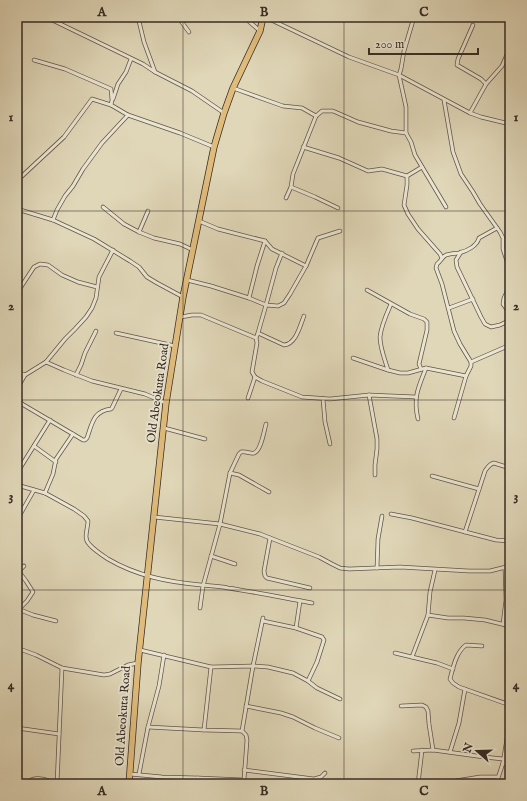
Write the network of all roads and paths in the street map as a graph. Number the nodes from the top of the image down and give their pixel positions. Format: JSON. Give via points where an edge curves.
{"nodes":[{"id":1,"x":46,"y":17,"type":"edge"},
{"id":2,"x":138,"y":17,"type":"edge"},
{"id":3,"x":178,"y":17,"type":"edge"},
{"id":4,"x":244,"y":17,"type":"edge"},
{"id":5,"x":264,"y":17,"type":"edge"},
{"id":6,"x":414,"y":17,"type":"edge"},
{"id":7,"x":473,"y":25,"type":"dead end"},
{"id":8,"x":260,"y":31,"type":"junction"},
{"id":9,"x":189,"y":32,"type":"dead end"},
{"id":10,"x":510,"y":48,"type":"edge"},
{"id":11,"x":131,"y":59,"type":"junction"},
{"id":12,"x":34,"y":60,"type":"dead end"},
{"id":13,"x":155,"y":72,"type":"junction"},
{"id":14,"x":399,"y":75,"type":"junction"},
{"id":15,"x":486,"y":84,"type":"junction"},
{"id":16,"x":233,"y":88,"type":"junction"},
{"id":17,"x":112,"y":100,"type":"junction"},
{"id":18,"x":444,"y":100,"type":"junction"},
{"id":19,"x":111,"y":105,"type":"junction"},
{"id":20,"x":224,"y":113,"type":"junction"},
{"id":21,"x":470,"y":114,"type":"junction"},
{"id":22,"x":128,"y":115,"type":"junction"},
{"id":23,"x":316,"y":116,"type":"junction"},
{"id":24,"x":510,"y":124,"type":"edge"},
{"id":25,"x":406,"y":133,"type":"junction"},
{"id":26,"x":303,"y":147,"type":"junction"},
{"id":27,"x":214,"y":148,"type":"junction"},
{"id":28,"x":422,"y":167,"type":"junction"},
{"id":29,"x":406,"y":176,"type":"junction"},
{"id":30,"x":17,"y":182,"type":"edge"},
{"id":31,"x":291,"y":187,"type":"junction"},
{"id":32,"x":286,"y":198,"type":"dead end"},
{"id":33,"x":446,"y":207,"type":"dead end"},
{"id":34,"x":103,"y":208,"type":"dead end"},
{"id":35,"x":338,"y":208,"type":"dead end"},
{"id":36,"x":17,"y":209,"type":"edge"},
{"id":37,"x":148,"y":211,"type":"dead end"},
{"id":38,"x":53,"y":220,"type":"junction"},
{"id":39,"x":199,"y":221,"type":"junction"},
{"id":40,"x":497,"y":228,"type":"junction"},
{"id":41,"x":340,"y":230,"type":"dead end"},
{"id":42,"x":139,"y":232,"type":"junction"},
{"id":43,"x":265,"y":241,"type":"junction"},
{"id":44,"x":113,"y":250,"type":"junction"},
{"id":45,"x":193,"y":250,"type":"junction"},
{"id":46,"x":461,"y":252,"type":"junction"},
{"id":47,"x":282,"y":253,"type":"junction"},
{"id":48,"x":442,"y":258,"type":"junction"},
{"id":49,"x":306,"y":266,"type":"junction"},
{"id":50,"x":187,"y":280,"type":"junction"},
{"id":51,"x":97,"y":287,"type":"junction"},
{"id":52,"x":367,"y":290,"type":"dead end"},
{"id":53,"x":509,"y":290,"type":"edge"},
{"id":54,"x":17,"y":293,"type":"edge"},
{"id":55,"x":184,"y":297,"type":"junction"},
{"id":56,"x":249,"y":298,"type":"junction"},
{"id":57,"x":472,"y":299,"type":"junction"},
{"id":58,"x":391,"y":304,"type":"junction"},
{"id":59,"x":266,"y":305,"type":"junction"},
{"id":60,"x":449,"y":308,"type":"junction"},
{"id":61,"x":510,"y":314,"type":"edge"},
{"id":62,"x":304,"y":316,"type":"dead end"},
{"id":63,"x":181,"y":317,"type":"junction"},
{"id":64,"x":510,"y":320,"type":"edge"},
{"id":65,"x":96,"y":331,"type":"dead end"},
{"id":66,"x":116,"y":333,"type":"dead end"},
{"id":67,"x":258,"y":334,"type":"junction"},
{"id":68,"x":256,"y":338,"type":"junction"},
{"id":69,"x":510,"y":345,"type":"edge"},
{"id":70,"x":176,"y":346,"type":"junction"},
{"id":71,"x":352,"y":358,"type":"dead end"},
{"id":72,"x":46,"y":362,"type":"junction"},
{"id":73,"x":471,"y":362,"type":"junction"},
{"id":74,"x":426,"y":368,"type":"junction"},
{"id":75,"x":421,"y":369,"type":"junction"},
{"id":76,"x":388,"y":370,"type":"junction"},
{"id":77,"x":17,"y":372,"type":"edge"},
{"id":78,"x":76,"y":375,"type":"junction"},
{"id":79,"x":25,"y":376,"type":"junction"},
{"id":80,"x":466,"y":376,"type":"junction"},
{"id":81,"x":255,"y":377,"type":"junction"},
{"id":82,"x":121,"y":389,"type":"junction"},
{"id":83,"x":369,"y":395,"type":"junction"},
{"id":84,"x":416,"y":397,"type":"junction"},
{"id":85,"x":248,"y":398,"type":"dead end"},
{"id":86,"x":323,"y":399,"type":"junction"},
{"id":87,"x":166,"y":403,"type":"junction"},
{"id":88,"x":454,"y":418,"type":"dead end"},
{"id":89,"x":418,"y":419,"type":"dead end"},
{"id":90,"x":50,"y":420,"type":"junction"},
{"id":91,"x":266,"y":424,"type":"dead end"},
{"id":92,"x":164,"y":428,"type":"junction"},
{"id":93,"x":73,"y":434,"type":"junction"},
{"id":94,"x":205,"y":439,"type":"dead end"},
{"id":95,"x":330,"y":444,"type":"dead end"},
{"id":96,"x":34,"y":446,"type":"junction"},
{"id":97,"x":56,"y":462,"type":"junction"},
{"id":98,"x":510,"y":468,"type":"edge"},
{"id":99,"x":17,"y":473,"type":"edge"},
{"id":100,"x":230,"y":473,"type":"junction"},
{"id":101,"x":375,"y":475,"type":"dead end"},
{"id":102,"x":432,"y":476,"type":"dead end"},
{"id":103,"x":17,"y":485,"type":"edge"},
{"id":104,"x":479,"y":489,"type":"junction"},
{"id":105,"x":34,"y":490,"type":"junction"},
{"id":106,"x":269,"y":492,"type":"dead end"},
{"id":107,"x":44,"y":493,"type":"junction"},
{"id":108,"x":391,"y":514,"type":"dead end"},
{"id":109,"x":382,"y":516,"type":"dead end"},
{"id":110,"x":154,"y":517,"type":"junction"},
{"id":111,"x":17,"y":520,"type":"edge"},
{"id":112,"x":220,"y":524,"type":"junction"},
{"id":113,"x":465,"y":532,"type":"junction"},
{"id":114,"x":270,"y":538,"type":"junction"},
{"id":115,"x":510,"y":542,"type":"edge"},
{"id":116,"x":212,"y":556,"type":"junction"},
{"id":117,"x":235,"y":564,"type":"dead end"},
{"id":118,"x":24,"y":566,"type":"dead end"},
{"id":119,"x":510,"y":566,"type":"edge"},
{"id":120,"x":378,"y":568,"type":"junction"},
{"id":121,"x":505,"y":568,"type":"junction"},
{"id":122,"x":435,"y":570,"type":"junction"},
{"id":123,"x":147,"y":576,"type":"junction"},
{"id":124,"x":203,"y":586,"type":"junction"},
{"id":125,"x":310,"y":588,"type":"dead end"},
{"id":126,"x":300,"y":601,"type":"junction"},
{"id":127,"x":312,"y":603,"type":"dead end"},
{"id":128,"x":200,"y":608,"type":"dead end"},
{"id":129,"x":18,"y":610,"type":"edge"},
{"id":130,"x":428,"y":615,"type":"junction"},
{"id":131,"x":56,"y":621,"type":"dead end"},
{"id":132,"x":503,"y":624,"type":"junction"},
{"id":133,"x":510,"y":626,"type":"edge"},
{"id":134,"x":296,"y":628,"type":"junction"},
{"id":135,"x":482,"y":646,"type":"dead end"},
{"id":136,"x":17,"y":648,"type":"edge"},
{"id":137,"x":140,"y":650,"type":"junction"},
{"id":138,"x":395,"y":653,"type":"dead end"},
{"id":139,"x":164,"y":655,"type":"junction"},
{"id":140,"x":412,"y":657,"type":"junction"},
{"id":141,"x":138,"y":663,"type":"junction"},
{"id":142,"x":253,"y":666,"type":"junction"},
{"id":143,"x":211,"y":667,"type":"junction"},
{"id":144,"x":62,"y":668,"type":"junction"},
{"id":145,"x":453,"y":669,"type":"junction"},
{"id":146,"x":308,"y":681,"type":"junction"},
{"id":147,"x":465,"y":689,"type":"junction"},
{"id":148,"x":340,"y":699,"type":"dead end"},
{"id":149,"x":510,"y":705,"type":"edge"},
{"id":150,"x":246,"y":706,"type":"junction"},
{"id":151,"x":401,"y":706,"type":"dead end"},
{"id":152,"x":510,"y":720,"type":"edge"},
{"id":153,"x":148,"y":727,"type":"junction"},
{"id":154,"x":18,"y":728,"type":"edge"},
{"id":155,"x":204,"y":730,"type":"junction"},
{"id":156,"x":242,"y":731,"type":"junction"},
{"id":157,"x":59,"y":734,"type":"junction"},
{"id":158,"x":339,"y":738,"type":"dead end"},
{"id":159,"x":17,"y":739,"type":"edge"},
{"id":160,"x":422,"y":750,"type":"junction"},
{"id":161,"x":433,"y":750,"type":"junction"},
{"id":162,"x":413,"y":751,"type":"dead end"},
{"id":163,"x":450,"y":752,"type":"junction"},
{"id":164,"x":503,"y":759,"type":"junction"},
{"id":165,"x":502,"y":763,"type":"junction"},
{"id":166,"x":510,"y":765,"type":"edge"},
{"id":167,"x":244,"y":770,"type":"junction"},
{"id":168,"x":325,"y":773,"type":"dead end"},
{"id":169,"x":130,"y":774,"type":"junction"},
{"id":170,"x":139,"y":774,"type":"junction"},
{"id":171,"x":198,"y":778,"type":"junction"},
{"id":172,"x":498,"y":778,"type":"junction"},
{"id":173,"x":243,"y":782,"type":"edge"},
{"id":174,"x":30,"y":784,"type":"edge"},
{"id":175,"x":57,"y":784,"type":"edge"},
{"id":176,"x":129,"y":784,"type":"edge"},
{"id":177,"x":198,"y":784,"type":"edge"},
{"id":178,"x":418,"y":784,"type":"edge"},
{"id":179,"x":438,"y":784,"type":"edge"},
{"id":180,"x":496,"y":784,"type":"edge"}],
"edges":[{"from":1,"to":11,"type":"street"},
{"from":2,"to":13,"type":"street"},
{"from":3,"to":9,"type":"street"},
{"from":4,"to":8,"type":"street"},
{"from":5,"to":8,"type":"highway","name":"Old Abeokuta Road"},
{"from":5,"to":14,"type":"street","via":[[349,57]]},
{"from":6,"to":14,"type":"street"},
{"from":7,"to":15,"type":"street","via":[[457,65]]},
{"from":8,"to":16,"type":"highway","name":"Old Abeokuta Road"},
{"from":10,"to":15,"type":"street","via":[[502,66]]},
{"from":11,"to":13,"type":"street"},
{"from":11,"to":17,"type":"street"},
{"from":12,"to":17,"type":"street","via":[[65,69],[111,89]]},
{"from":13,"to":20,"type":"street","via":[[192,91]]},
{"from":14,"to":18,"type":"street"},
{"from":14,"to":25,"type":"street","via":[[406,107]]},
{"from":15,"to":21,"type":"street"},
{"from":16,"to":20,"type":"highway","name":"Old Abeokuta Road"},
{"from":16,"to":23,"type":"street","via":[[283,106],[302,108]]},
{"from":17,"to":19,"type":"street"},
{"from":18,"to":21,"type":"street"},
{"from":18,"to":40,"type":"street","via":[[453,152],[461,174]]},
{"from":19,"to":22,"type":"street"},
{"from":19,"to":30,"type":"street","via":[[92,99],[64,137]]},
{"from":20,"to":27,"type":"highway","name":"Old Abeokuta Road"},
{"from":21,"to":24,"type":"street"},
{"from":22,"to":27,"type":"street"},
{"from":22,"to":38,"type":"street","via":[[102,143],[65,196]]},
{"from":23,"to":25,"type":"street","via":[[322,111],[333,111],[358,122]]},
{"from":23,"to":26,"type":"street"},
{"from":25,"to":28,"type":"street"},
{"from":26,"to":29,"type":"street","via":[[368,170],[382,169]]},
{"from":26,"to":31,"type":"street"},
{"from":27,"to":39,"type":"highway","name":"Old Abeokuta Road"},
{"from":28,"to":29,"type":"street"},
{"from":28,"to":33,"type":"street"},
{"from":29,"to":48,"type":"street","via":[[408,185],[404,205],[418,229]]},
{"from":31,"to":32,"type":"street"},
{"from":31,"to":35,"type":"street"},
{"from":34,"to":42,"type":"street"},
{"from":36,"to":38,"type":"street"},
{"from":37,"to":42,"type":"street"},
{"from":38,"to":44,"type":"street"},
{"from":39,"to":43,"type":"street","via":[[218,230]]},
{"from":39,"to":45,"type":"highway","name":"Old Abeokuta Road"},
{"from":40,"to":46,"type":"street","via":[[479,238],[474,246]]},
{"from":40,"to":53,"type":"street","via":[[503,238],[503,249],[510,270]]},
{"from":41,"to":49,"type":"street","via":[[318,238]]},
{"from":42,"to":45,"type":"street"},
{"from":43,"to":47,"type":"street"},
{"from":43,"to":56,"type":"street"},
{"from":44,"to":51,"type":"street","via":[[99,277]]},
{"from":44,"to":55,"type":"street","via":[[139,268],[147,277]]},
{"from":45,"to":50,"type":"highway","name":"Old Abeokuta Road"},
{"from":46,"to":48,"type":"street"},
{"from":46,"to":57,"type":"street","via":[[456,260],[457,267]]},
{"from":47,"to":49,"type":"street"},
{"from":47,"to":59,"type":"street"},
{"from":48,"to":60,"type":"street","via":[[436,268]]},
{"from":49,"to":59,"type":"street","via":[[284,303],[278,306]]},
{"from":50,"to":55,"type":"highway","name":"Old Abeokuta Road"},
{"from":50,"to":56,"type":"street"},
{"from":51,"to":54,"type":"street","via":[[78,282],[43,264],[34,267]]},
{"from":51,"to":72,"type":"street","via":[[96,298],[86,317]]},
{"from":52,"to":58,"type":"street"},
{"from":53,"to":61,"type":"street","via":[[503,304]]},
{"from":55,"to":63,"type":"highway","name":"Old Abeokuta Road"},
{"from":56,"to":59,"type":"street"},
{"from":57,"to":60,"type":"street"},
{"from":57,"to":64,"type":"street","via":[[485,324],[491,327]]},
{"from":58,"to":75,"type":"street","via":[[427,322],[419,364]]},
{"from":58,"to":76,"type":"street","via":[[380,335]]},
{"from":59,"to":67,"type":"street"},
{"from":60,"to":73,"type":"street","via":[[454,331]]},
{"from":62,"to":67,"type":"street","via":[[294,340],[289,344],[284,345]]},
{"from":63,"to":68,"type":"street","via":[[201,314]]},
{"from":63,"to":70,"type":"highway","name":"Old Abeokuta Road"},
{"from":65,"to":78,"type":"street"},
{"from":66,"to":70,"type":"street"},
{"from":67,"to":68,"type":"street"},
{"from":68,"to":81,"type":"street","via":[[252,372]]},
{"from":69,"to":73,"type":"street"},
{"from":70,"to":87,"type":"highway","name":"Old Abeokuta Road"},
{"from":71,"to":76,"type":"street"},
{"from":72,"to":78,"type":"street"},
{"from":72,"to":79,"type":"street"},
{"from":73,"to":80,"type":"street"},
{"from":74,"to":75,"type":"street"},
{"from":74,"to":80,"type":"street"},
{"from":74,"to":84,"type":"street"},
{"from":75,"to":76,"type":"street","via":[[408,373]]},
{"from":77,"to":79,"type":"street"},
{"from":78,"to":82,"type":"street"},
{"from":79,"to":90,"type":"street","via":[[18,388],[19,400]]},
{"from":80,"to":88,"type":"street"},
{"from":81,"to":85,"type":"street"},
{"from":81,"to":86,"type":"street","via":[[302,397]]},
{"from":82,"to":87,"type":"street","via":[[145,394]]},
{"from":82,"to":93,"type":"street","via":[[112,408],[98,413],[88,438],[83,440]]},
{"from":83,"to":84,"type":"street"},
{"from":83,"to":86,"type":"street"},
{"from":83,"to":101,"type":"street","via":[[376,439]]},
{"from":84,"to":89,"type":"street"},
{"from":86,"to":95,"type":"street"},
{"from":87,"to":92,"type":"highway","name":"Old Abeokuta Road"},
{"from":90,"to":93,"type":"street"},
{"from":90,"to":96,"type":"street"},
{"from":91,"to":100,"type":"street","via":[[259,449],[252,454],[241,452]]},
{"from":92,"to":94,"type":"street"},
{"from":92,"to":110,"type":"highway","name":"Old Abeokuta Road"},
{"from":93,"to":97,"type":"street"},
{"from":96,"to":97,"type":"street"},
{"from":96,"to":99,"type":"street"},
{"from":97,"to":107,"type":"street"},
{"from":98,"to":104,"type":"street","via":[[494,463],[488,466]]},
{"from":100,"to":106,"type":"street","via":[[239,475]]},
{"from":100,"to":112,"type":"street"},
{"from":102,"to":104,"type":"street"},
{"from":103,"to":105,"type":"street"},
{"from":104,"to":113,"type":"street"},
{"from":105,"to":107,"type":"street"},
{"from":105,"to":111,"type":"street"},
{"from":107,"to":123,"type":"street","via":[[84,516],[88,521],[88,544],[100,554]]},
{"from":108,"to":113,"type":"street"},
{"from":109,"to":120,"type":"street","via":[[378,539]]},
{"from":110,"to":112,"type":"street"},
{"from":110,"to":123,"type":"highway","name":"Old Abeokuta Road"},
{"from":112,"to":114,"type":"street"},
{"from":112,"to":116,"type":"street"},
{"from":113,"to":115,"type":"street"},
{"from":114,"to":120,"type":"street","via":[[340,568]]},
{"from":114,"to":125,"type":"street","via":[[265,576]]},
{"from":116,"to":117,"type":"street"},
{"from":116,"to":124,"type":"street"},
{"from":118,"to":129,"type":"street","via":[[20,573],[33,592]]},
{"from":119,"to":121,"type":"street"},
{"from":120,"to":122,"type":"street"},
{"from":121,"to":122,"type":"street","via":[[490,571]]},
{"from":121,"to":132,"type":"street","via":[[506,600]]},
{"from":122,"to":130,"type":"street"},
{"from":123,"to":124,"type":"street"},
{"from":123,"to":137,"type":"highway","name":"Old Abeokuta Road"},
{"from":124,"to":126,"type":"street","via":[[251,591]]},
{"from":124,"to":128,"type":"street"},
{"from":126,"to":127,"type":"street"},
{"from":126,"to":134,"type":"street"},
{"from":129,"to":131,"type":"street"},
{"from":130,"to":132,"type":"street"},
{"from":130,"to":140,"type":"street"},
{"from":132,"to":133,"type":"street"},
{"from":134,"to":142,"type":"street","via":[[263,620]]},
{"from":134,"to":146,"type":"street","via":[[324,640]]},
{"from":135,"to":145,"type":"street","via":[[466,645],[462,648]]},
{"from":136,"to":144,"type":"street"},
{"from":137,"to":139,"type":"street"},
{"from":137,"to":141,"type":"highway","name":"Old Abeokuta Road"},
{"from":138,"to":140,"type":"street"},
{"from":139,"to":143,"type":"street"},
{"from":139,"to":153,"type":"street"},
{"from":140,"to":145,"type":"street"},
{"from":141,"to":144,"type":"street","via":[[107,675]]},
{"from":141,"to":169,"type":"highway","name":"Old Abeokuta Road"},
{"from":142,"to":143,"type":"street"},
{"from":142,"to":146,"type":"street","via":[[293,673]]},
{"from":142,"to":150,"type":"street"},
{"from":143,"to":155,"type":"street"},
{"from":144,"to":157,"type":"street"},
{"from":145,"to":147,"type":"street","via":[[450,679]]},
{"from":146,"to":148,"type":"street"},
{"from":147,"to":149,"type":"street"},
{"from":147,"to":163,"type":"street"},
{"from":150,"to":156,"type":"street"},
{"from":150,"to":158,"type":"street","via":[[293,717]]},
{"from":151,"to":161,"type":"street","via":[[426,707]]},
{"from":152,"to":164,"type":"street"},
{"from":153,"to":155,"type":"street"},
{"from":153,"to":170,"type":"street"},
{"from":154,"to":157,"type":"street"},
{"from":154,"to":159,"type":"street"},
{"from":155,"to":156,"type":"street"},
{"from":156,"to":167,"type":"street","via":[[247,740]]},
{"from":157,"to":175,"type":"street"},
{"from":160,"to":161,"type":"street"},
{"from":160,"to":162,"type":"street"},
{"from":160,"to":178,"type":"street"},
{"from":161,"to":163,"type":"street"},
{"from":163,"to":164,"type":"street"},
{"from":164,"to":165,"type":"street"},
{"from":165,"to":166,"type":"street"},
{"from":165,"to":172,"type":"street"},
{"from":167,"to":168,"type":"street","via":[[314,779]]},
{"from":167,"to":173,"type":"street"},
{"from":169,"to":170,"type":"street"},
{"from":169,"to":176,"type":"highway","name":"Old Abeokuta Road"},
{"from":170,"to":171,"type":"street"},
{"from":171,"to":173,"type":"street"},
{"from":171,"to":177,"type":"street"},
{"from":172,"to":179,"type":"street","via":[[480,777]]},
{"from":172,"to":180,"type":"street"},
{"from":174,"to":175,"type":"street","via":[[34,778]]}]}
